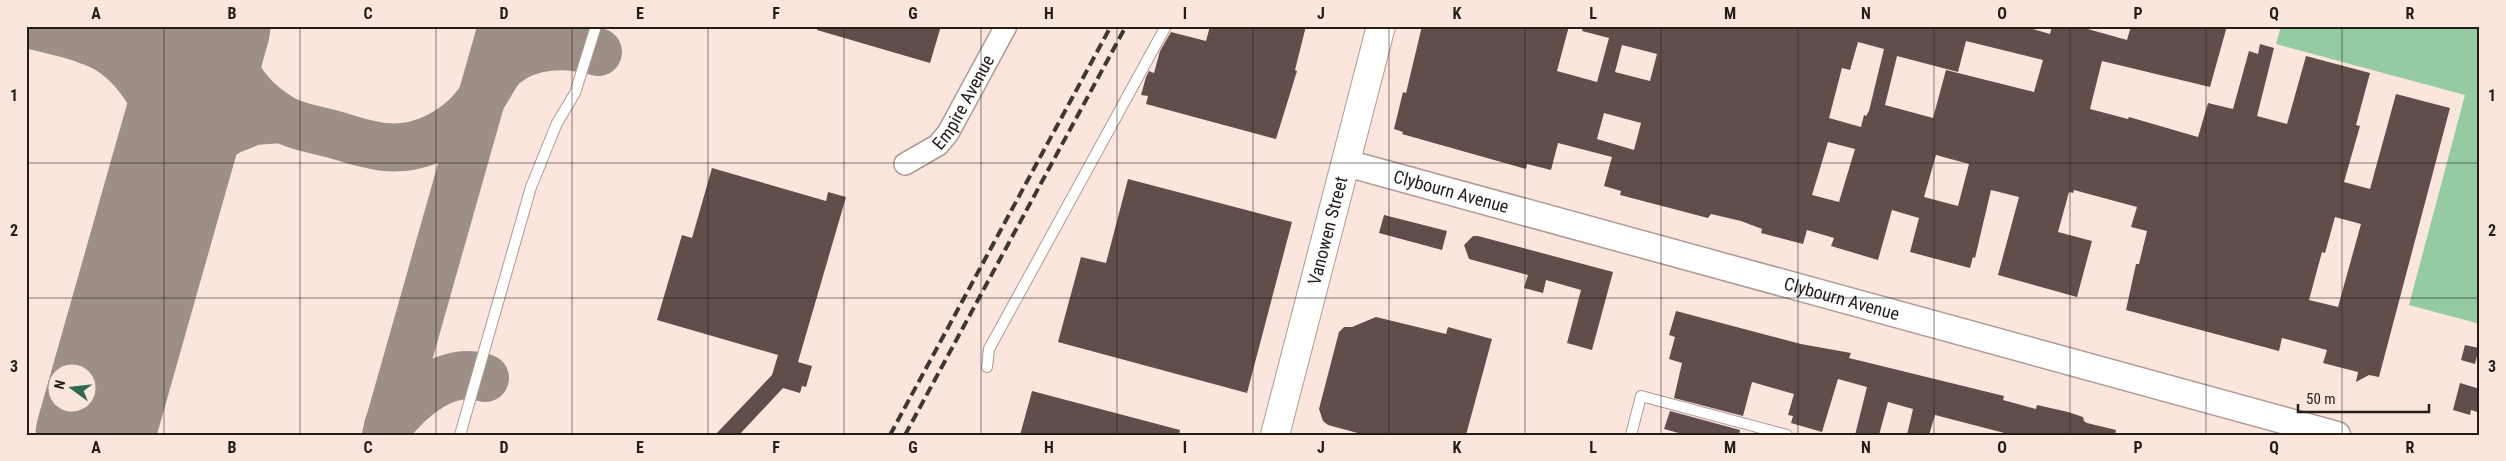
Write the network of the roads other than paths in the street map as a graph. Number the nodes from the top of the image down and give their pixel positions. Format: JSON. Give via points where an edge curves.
{"nodes":[{"id":1,"x":596,"y":26,"type":"edge"},
{"id":2,"x":1006,"y":26,"type":"edge"},
{"id":3,"x":1166,"y":26,"type":"edge"},
{"id":4,"x":1381,"y":26,"type":"edge"},
{"id":5,"x":1346,"y":163,"type":"junction"},
{"id":6,"x":905,"y":164,"type":"dead end"},
{"id":7,"x":986,"y":367,"type":"dead end"},
{"id":8,"x":460,"y":435,"type":"edge"},
{"id":9,"x":1275,"y":435,"type":"edge"},
{"id":10,"x":1631,"y":435,"type":"edge"},
{"id":11,"x":1787,"y":435,"type":"edge"},
{"id":12,"x":2337,"y":435,"type":"edge"}],
"edges":[{"from":1,"to":8,"type":"lane","via":[[581,80],[553,130],[530,186]]},
{"from":2,"to":6,"type":"street","name":"Empire Avenue","via":[[948,133],[938,145]]},
{"from":3,"to":7,"type":"lane","via":[[989,349]]},
{"from":4,"to":5,"type":"main road","name":"Vanowen Street"},
{"from":5,"to":9,"type":"main road","name":"Vanowen Street"},
{"from":5,"to":12,"type":"street","name":"Clybourn Avenue"},
{"from":10,"to":11,"type":"lane","via":[[1641,396]]}]}
